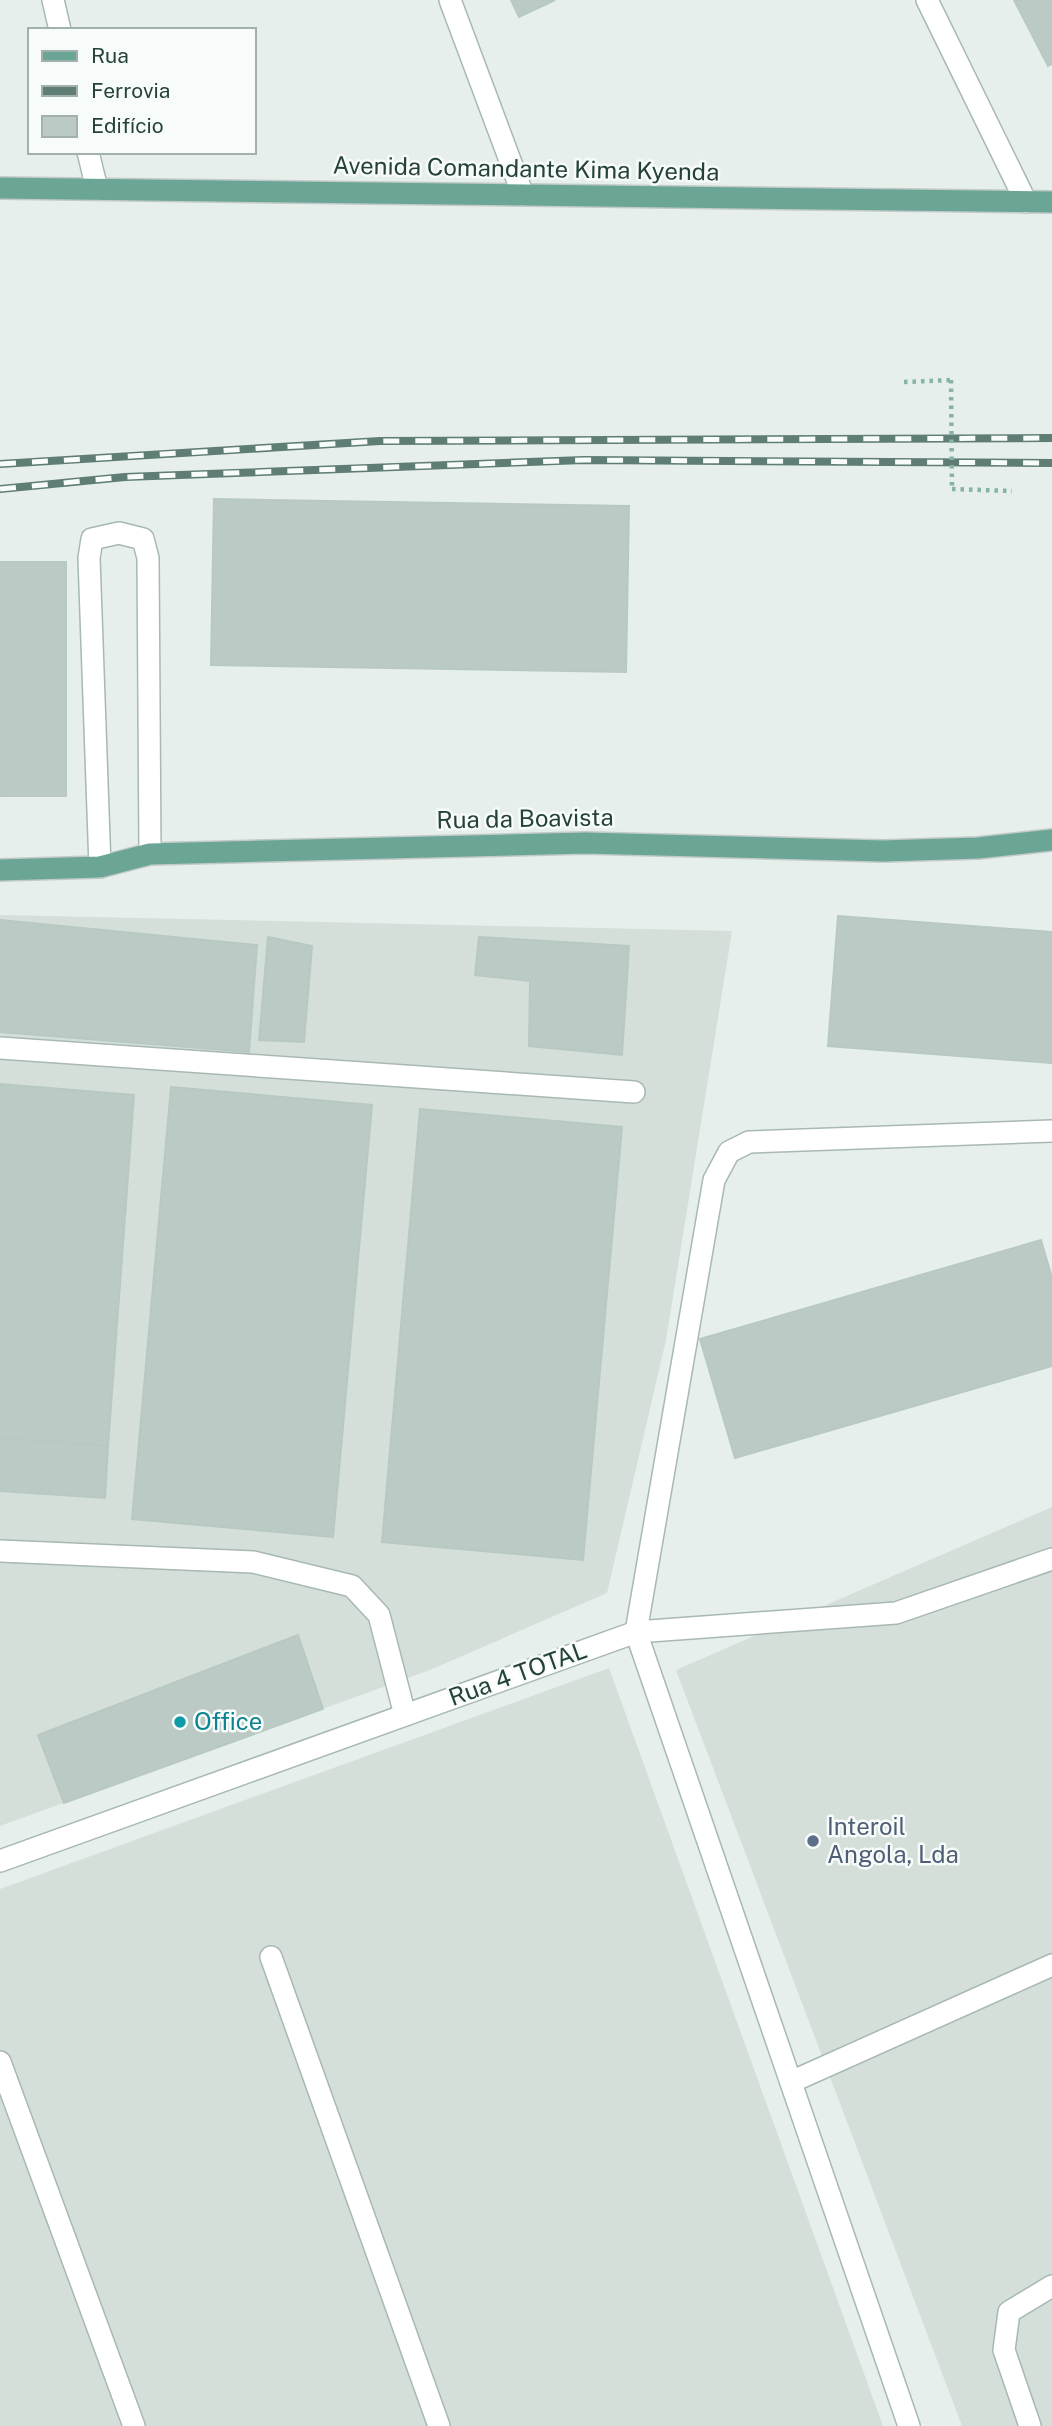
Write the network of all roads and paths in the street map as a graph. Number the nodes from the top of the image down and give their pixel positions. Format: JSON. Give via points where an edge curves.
{"nodes":[{"id":1,"x":53,"y":0,"type":"edge"},
{"id":2,"x":450,"y":0,"type":"edge"},
{"id":3,"x":927,"y":0,"type":"edge"},
{"id":4,"x":60,"y":28,"type":"edge"},
{"id":5,"x":88,"y":154,"type":"edge"},
{"id":6,"x":0,"y":188,"type":"edge"},
{"id":7,"x":97,"y":189,"type":"junction"},
{"id":8,"x":523,"y":195,"type":"junction"},
{"id":9,"x":1026,"y":202,"type":"junction"},
{"id":10,"x":1052,"y":202,"type":"edge"},
{"id":11,"x":904,"y":382,"type":"dead end"},
{"id":12,"x":1012,"y":491,"type":"dead end"},
{"id":13,"x":1052,"y":840,"type":"edge"},
{"id":14,"x":150,"y":853,"type":"junction"},
{"id":15,"x":100,"y":867,"type":"junction"},
{"id":16,"x":0,"y":870,"type":"edge"},
{"id":17,"x":0,"y":1048,"type":"edge"},
{"id":18,"x":634,"y":1092,"type":"dead end"},
{"id":19,"x":1052,"y":1131,"type":"edge"},
{"id":20,"x":0,"y":1551,"type":"edge"},
{"id":21,"x":1052,"y":1559,"type":"edge"},
{"id":22,"x":636,"y":1632,"type":"junction"},
{"id":23,"x":405,"y":1715,"type":"junction"},
{"id":24,"x":0,"y":1861,"type":"edge"},
{"id":25,"x":271,"y":1957,"type":"dead end"},
{"id":26,"x":1052,"y":1965,"type":"edge"},
{"id":27,"x":0,"y":2062,"type":"edge"},
{"id":28,"x":791,"y":2082,"type":"junction"},
{"id":29,"x":1052,"y":2286,"type":"edge"},
{"id":30,"x":134,"y":2426,"type":"edge"},
{"id":31,"x":439,"y":2426,"type":"edge"},
{"id":32,"x":909,"y":2426,"type":"edge"},
{"id":33,"x":1030,"y":2426,"type":"edge"}],
"edges":[{"from":1,"to":4,"type":"street"},
{"from":2,"to":8,"type":"street"},
{"from":3,"to":9,"type":"street"},
{"from":5,"to":7,"type":"street"},
{"from":6,"to":7,"type":"main road","name":"Avenida Comandante Kima Kyenda"},
{"from":7,"to":8,"type":"main road","name":"Avenida Comandante Kima Kyenda"},
{"from":8,"to":9,"type":"main road","name":"Avenida Comandante Kima Kyenda"},
{"from":9,"to":10,"type":"main road","name":"Avenida Comandante Kima Kyenda"},
{"from":11,"to":12,"type":"path","bridge":true,"via":[[950,380],[952,489]]},
{"from":13,"to":14,"type":"main road","name":"Rua da Boavista","via":[[883,851],[585,843]]},
{"from":14,"to":15,"type":"main road","name":"Rua da Boavista"},
{"from":14,"to":15,"type":"street","via":[[148,558],[144,540],[119,533],[92,538],[89,558]]},
{"from":15,"to":16,"type":"main road","name":"Rua da Boavista"},
{"from":17,"to":18,"type":"street"},
{"from":19,"to":22,"type":"street","via":[[749,1142],[729,1152],[714,1180]]},
{"from":20,"to":23,"type":"street","via":[[253,1562],[352,1586],[379,1615]]},
{"from":21,"to":22,"type":"street","name":"Rua 4 TOTAL","via":[[896,1613]]},
{"from":22,"to":23,"type":"street","name":"Rua 4 TOTAL"},
{"from":22,"to":28,"type":"street"},
{"from":23,"to":24,"type":"street","name":"Rua 4 TOTAL"},
{"from":25,"to":31,"type":"street"},
{"from":26,"to":28,"type":"street"},
{"from":27,"to":30,"type":"street"},
{"from":28,"to":32,"type":"street"},
{"from":29,"to":33,"type":"street","via":[[1009,2312],[1004,2350]]}]}
